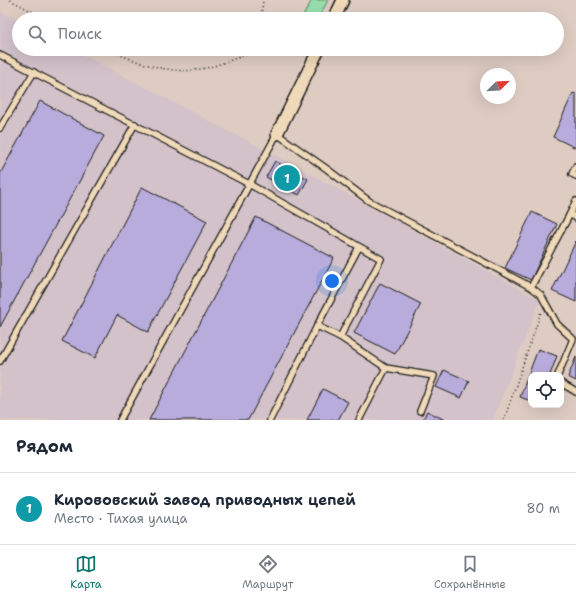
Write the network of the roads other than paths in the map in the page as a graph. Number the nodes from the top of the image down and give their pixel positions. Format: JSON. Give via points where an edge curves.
{"nodes":[{"id":1,"x":343,"y":0,"type":"edge"},
{"id":2,"x":337,"y":12,"type":"edge"},
{"id":3,"x":0,"y":55,"type":"edge"},
{"id":4,"x":316,"y":56,"type":"edge"},
{"id":5,"x":34,"y":72,"type":"junction"},
{"id":6,"x":135,"y":124,"type":"junction"},
{"id":7,"x":0,"y":128,"type":"edge"},
{"id":8,"x":277,"y":134,"type":"junction"},
{"id":9,"x":576,"y":166,"type":"edge"},
{"id":10,"x":576,"y":176,"type":"edge"},
{"id":11,"x":250,"y":184,"type":"junction"},
{"id":12,"x":576,"y":201,"type":"edge"},
{"id":13,"x":570,"y":214,"type":"junction"},
{"id":14,"x":576,"y":218,"type":"edge"},
{"id":15,"x":359,"y":246,"type":"junction"},
{"id":16,"x":531,"y":287,"type":"junction"},
{"id":17,"x":318,"y":326,"type":"junction"},
{"id":18,"x":576,"y":332,"type":"edge"},
{"id":19,"x":340,"y":338,"type":"junction"},
{"id":20,"x":573,"y":339,"type":"junction"},
{"id":21,"x":0,"y":360,"type":"edge"},
{"id":22,"x":386,"y":368,"type":"junction"},
{"id":23,"x":559,"y":372,"type":"edge"},
{"id":24,"x":564,"y":385,"type":"edge"},
{"id":25,"x":576,"y":392,"type":"edge"},
{"id":26,"x":420,"y":411,"type":"dead end"},
{"id":27,"x":120,"y":420,"type":"edge"},
{"id":28,"x":270,"y":420,"type":"edge"},
{"id":29,"x":359,"y":420,"type":"edge"}],
"edges":[{"from":1,"to":2,"type":"street"},
{"from":3,"to":5,"type":"lane"},
{"from":4,"to":8,"type":"street"},
{"from":5,"to":6,"type":"lane"},
{"from":5,"to":7,"type":"lane"},
{"from":6,"to":11,"type":"lane"},
{"from":6,"to":21,"type":"lane"},
{"from":8,"to":11,"type":"lane"},
{"from":8,"to":16,"type":"lane","via":[[369,201]]},
{"from":9,"to":10,"type":"lane","via":[[572,174]]},
{"from":11,"to":15,"type":"lane"},
{"from":11,"to":27,"type":"lane"},
{"from":12,"to":13,"type":"lane"},
{"from":13,"to":14,"type":"lane"},
{"from":13,"to":16,"type":"lane"},
{"from":15,"to":17,"type":"lane"},
{"from":15,"to":19,"type":"lane","via":[[381,259]]},
{"from":16,"to":20,"type":"lane","via":[[541,295],[557,324]]},
{"from":17,"to":19,"type":"lane"},
{"from":17,"to":28,"type":"lane"},
{"from":18,"to":20,"type":"lane"},
{"from":19,"to":22,"type":"lane"},
{"from":20,"to":23,"type":"lane"},
{"from":22,"to":26,"type":"lane","via":[[434,376]]},
{"from":22,"to":29,"type":"lane"},
{"from":24,"to":25,"type":"lane"}]}
